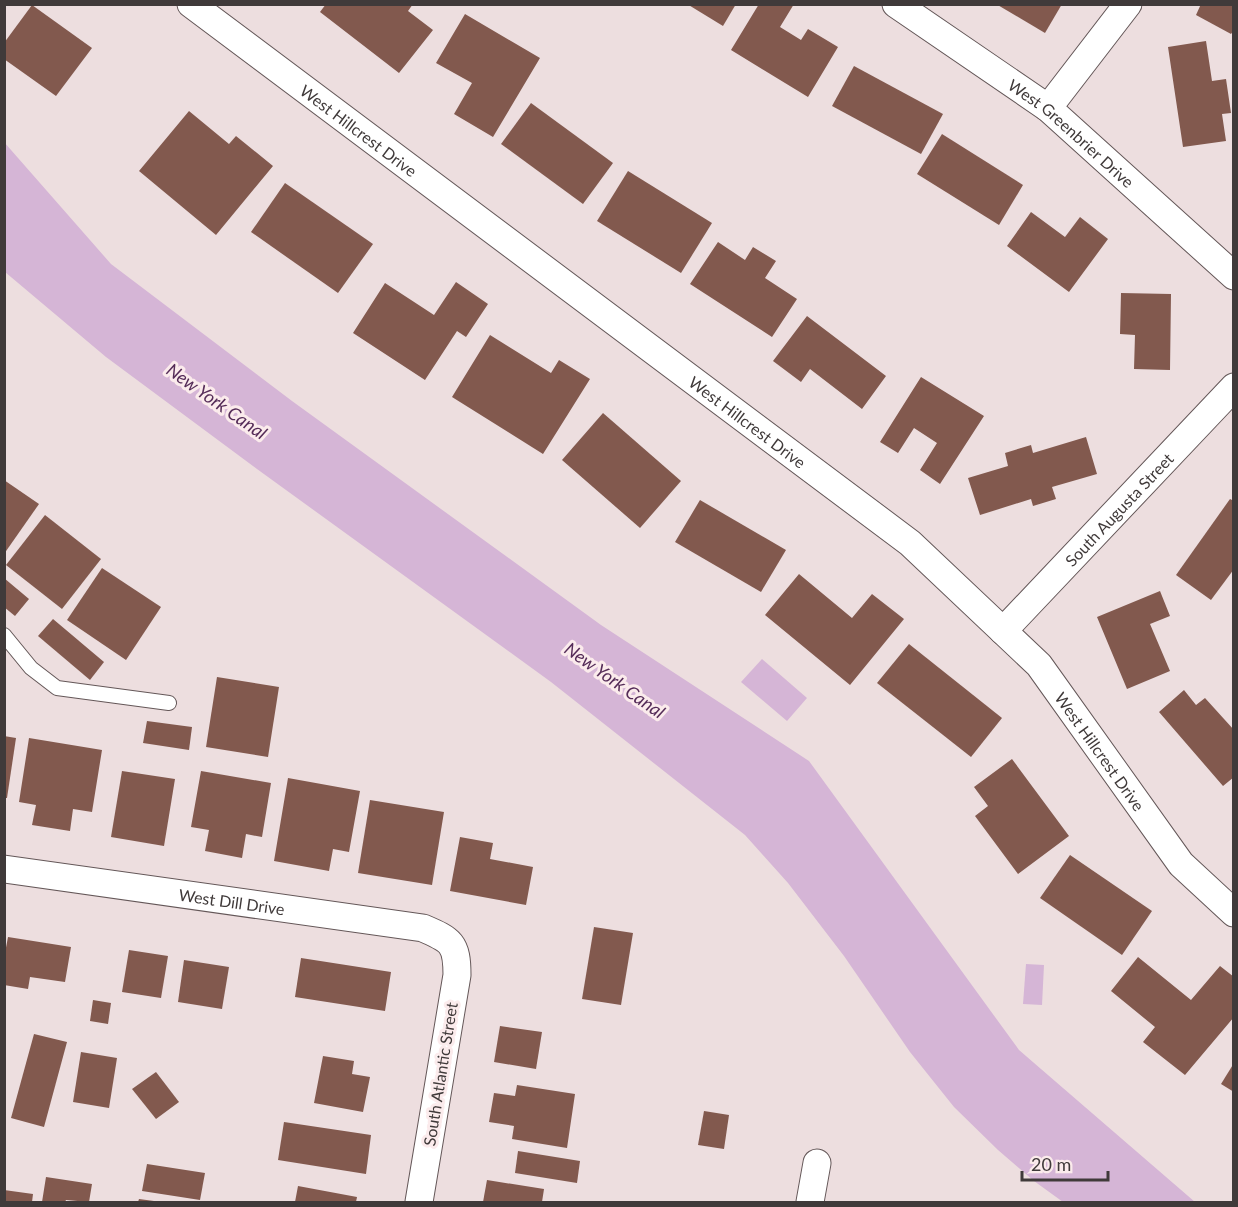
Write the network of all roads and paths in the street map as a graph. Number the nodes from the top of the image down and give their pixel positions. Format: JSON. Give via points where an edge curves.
{"nodes":[{"id":1,"x":190,"y":4,"type":"edge"},
{"id":2,"x":896,"y":4,"type":"edge"},
{"id":3,"x":1128,"y":4,"type":"edge"},
{"id":4,"x":1048,"y":108,"type":"junction"},
{"id":5,"x":1233,"y":276,"type":"edge"},
{"id":6,"x":1233,"y":387,"type":"edge"},
{"id":7,"x":1003,"y":631,"type":"junction"},
{"id":8,"x":4,"y":635,"type":"edge"},
{"id":9,"x":169,"y":703,"type":"dead end"},
{"id":10,"x":4,"y":870,"type":"edge"},
{"id":11,"x":1233,"y":913,"type":"edge"},
{"id":12,"x":452,"y":945,"type":"joint"},
{"id":13,"x":817,"y":1163,"type":"dead end"},
{"id":14,"x":419,"y":1203,"type":"edge"},
{"id":15,"x":810,"y":1203,"type":"edge"}],
"edges":[{"from":1,"to":7,"type":"street","name":"West Hillcrest Drive","via":[[910,543]]},
{"from":2,"to":4,"type":"street","name":"West Greenbrier Drive"},
{"from":3,"to":4,"type":"street"},
{"from":4,"to":5,"type":"street","name":"West Greenbrier Drive"},
{"from":6,"to":7,"type":"street","name":"South Augusta Street"},
{"from":7,"to":11,"type":"street","name":"West Hillcrest Drive","via":[[1038,664],[1181,864]]},
{"from":8,"to":9,"type":"lane","via":[[31,669],[57,688]]},
{"from":10,"to":12,"type":"street","name":"West Dill Drive","via":[[423,928]]},
{"from":12,"to":14,"type":"street","name":"South Atlantic Street","via":[[457,975]]},
{"from":13,"to":15,"type":"street"}]}
